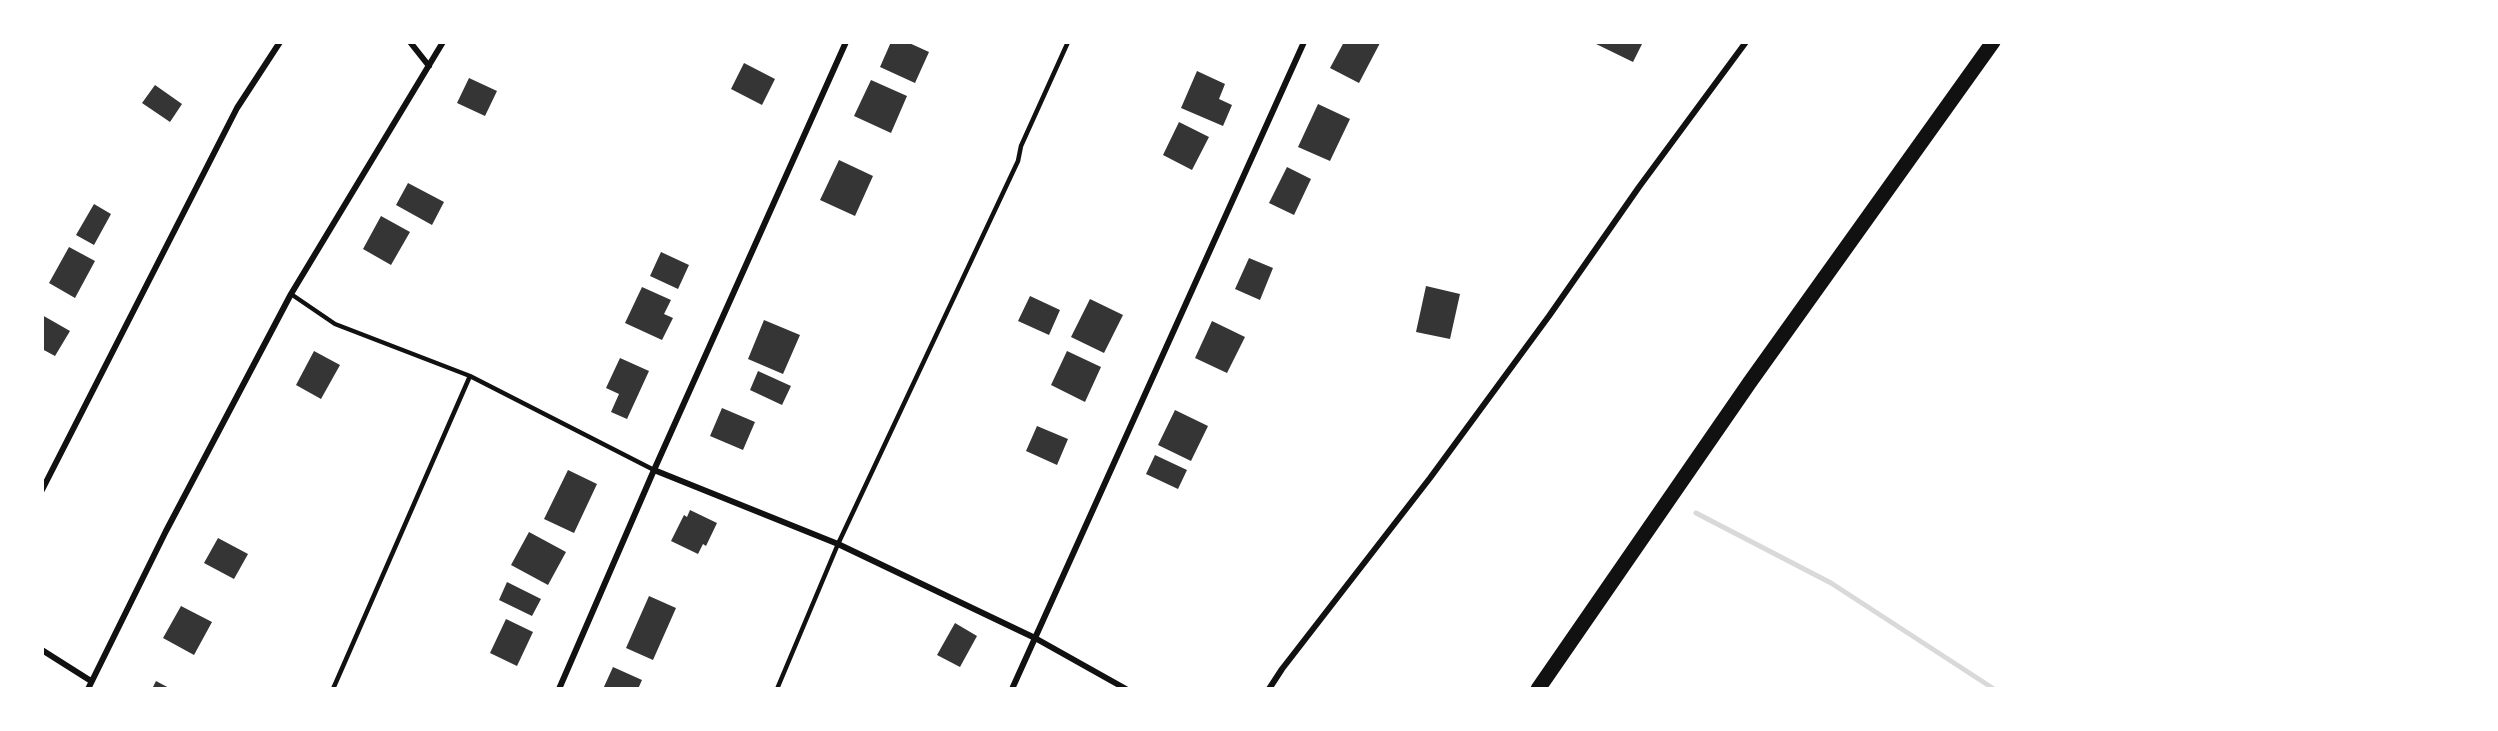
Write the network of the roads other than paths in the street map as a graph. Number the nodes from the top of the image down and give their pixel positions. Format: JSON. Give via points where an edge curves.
{"nodes":[{"id":1,"x":280,"y":42,"type":"edge"},
{"id":2,"x":410,"y":42,"type":"edge"},
{"id":3,"x":443,"y":42,"type":"edge"},
{"id":4,"x":846,"y":42,"type":"edge"},
{"id":5,"x":1068,"y":42,"type":"edge"},
{"id":6,"x":1304,"y":42,"type":"edge"},
{"id":7,"x":1746,"y":42,"type":"edge"},
{"id":8,"x":1993,"y":42,"type":"edge"},
{"id":9,"x":429,"y":66,"type":"junction"},
{"id":10,"x":291,"y":294,"type":"junction"},
{"id":11,"x":470,"y":376,"type":"junction"},
{"id":12,"x":654,"y":470,"type":"junction"},
{"id":13,"x":42,"y":490,"type":"edge"},
{"id":14,"x":838,"y":544,"type":"junction"},
{"id":15,"x":1035,"y":638,"type":"junction"},
{"id":16,"x":42,"y":650,"type":"edge"},
{"id":17,"x":91,"y":681,"type":"junction"},
{"id":18,"x":88,"y":689,"type":"edge"},
{"id":19,"x":333,"y":689,"type":"edge"},
{"id":20,"x":559,"y":689,"type":"edge"},
{"id":21,"x":777,"y":689,"type":"edge"},
{"id":22,"x":1012,"y":689,"type":"edge"},
{"id":23,"x":1126,"y":689,"type":"edge"},
{"id":24,"x":1269,"y":689,"type":"edge"},
{"id":25,"x":1538,"y":689,"type":"edge"}],
"edges":[{"from":1,"to":13,"type":"street","via":[[237,108]]},
{"from":2,"to":9,"type":"street"},
{"from":3,"to":9,"type":"street"},
{"from":4,"to":12,"type":"street"},
{"from":5,"to":14,"type":"lane","via":[[1021,146],[1018,161]]},
{"from":6,"to":15,"type":"street"},
{"from":7,"to":24,"type":"street","via":[[1430,478]]},
{"from":8,"to":25,"type":"main road","via":[[1750,382]]},
{"from":9,"to":10,"type":"street"},
{"from":10,"to":11,"type":"lane","via":[[335,324]]},
{"from":10,"to":17,"type":"street"},
{"from":11,"to":12,"type":"lane"},
{"from":11,"to":19,"type":"lane"},
{"from":12,"to":14,"type":"street"},
{"from":12,"to":20,"type":"street"},
{"from":14,"to":15,"type":"street"},
{"from":14,"to":21,"type":"lane"},
{"from":15,"to":22,"type":"street"},
{"from":15,"to":23,"type":"street"},
{"from":16,"to":17,"type":"street"},
{"from":17,"to":18,"type":"street"}]}
